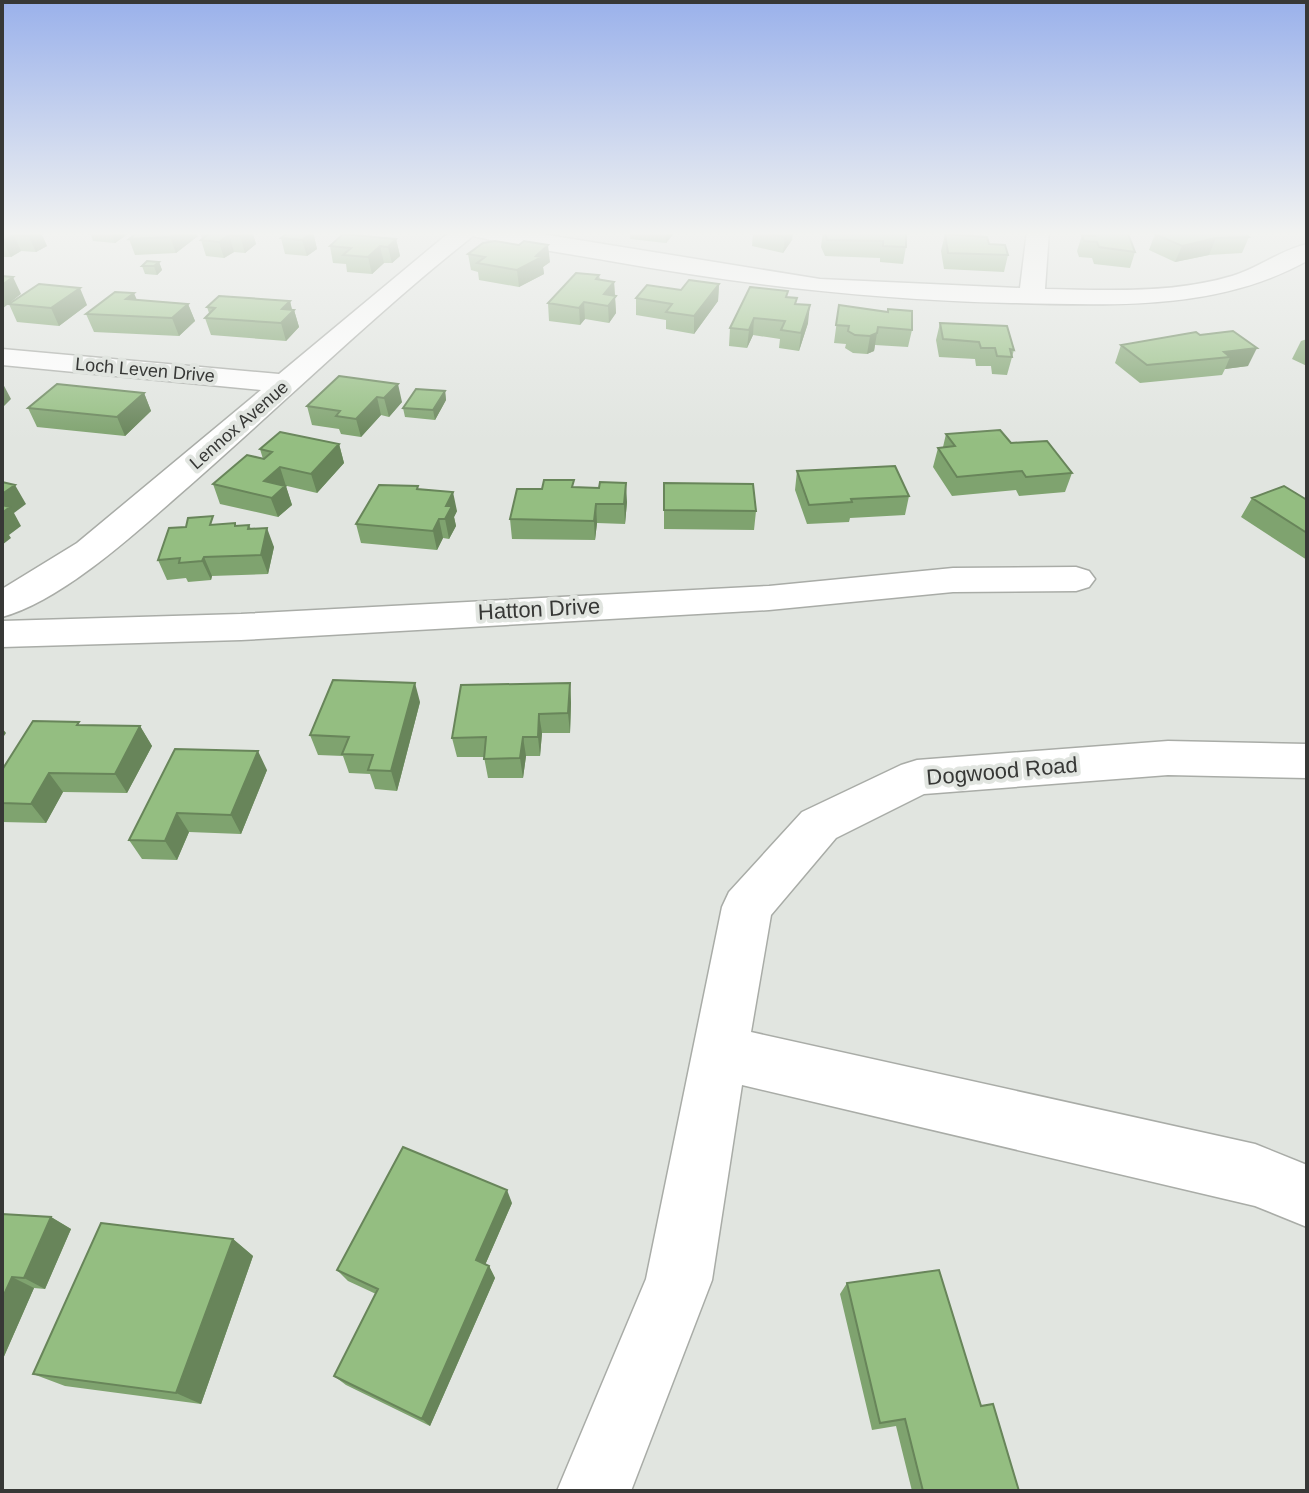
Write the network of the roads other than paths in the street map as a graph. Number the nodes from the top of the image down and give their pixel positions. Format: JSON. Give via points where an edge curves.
{"nodes":[{"id":1,"x":380,"y":301,"type":"edge"},
{"id":2,"x":2,"y":357,"type":"edge"},
{"id":3,"x":288,"y":384,"type":"junction"},
{"id":4,"x":1076,"y":579,"type":"dead end"},
{"id":5,"x":2,"y":605,"type":"edge"},
{"id":6,"x":2,"y":634,"type":"edge"},
{"id":7,"x":1307,"y":761,"type":"edge"},
{"id":8,"x":719,"y":1052,"type":"junction"},
{"id":9,"x":1307,"y":1196,"type":"edge"},
{"id":10,"x":594,"y":1491,"type":"edge"}],
"edges":[{"from":1,"to":3,"type":"street","name":"Lennox Avenue"},
{"from":2,"to":3,"type":"street","name":"Loch Leven Drive"},
{"from":3,"to":5,"type":"street","name":"Lennox Avenue","via":[[89,553]]},
{"from":4,"to":6,"type":"street","name":"Hatton Drive","via":[[953,580],[769,598],[241,627]]},
{"from":7,"to":8,"type":"street","name":"Dogwood Road","via":[[1168,758],[917,777],[819,825],[747,907]]},
{"from":8,"to":9,"type":"street","via":[[1255,1175]]},
{"from":8,"to":10,"type":"street","name":"Dogwood Road","via":[[679,1280]]}]}
